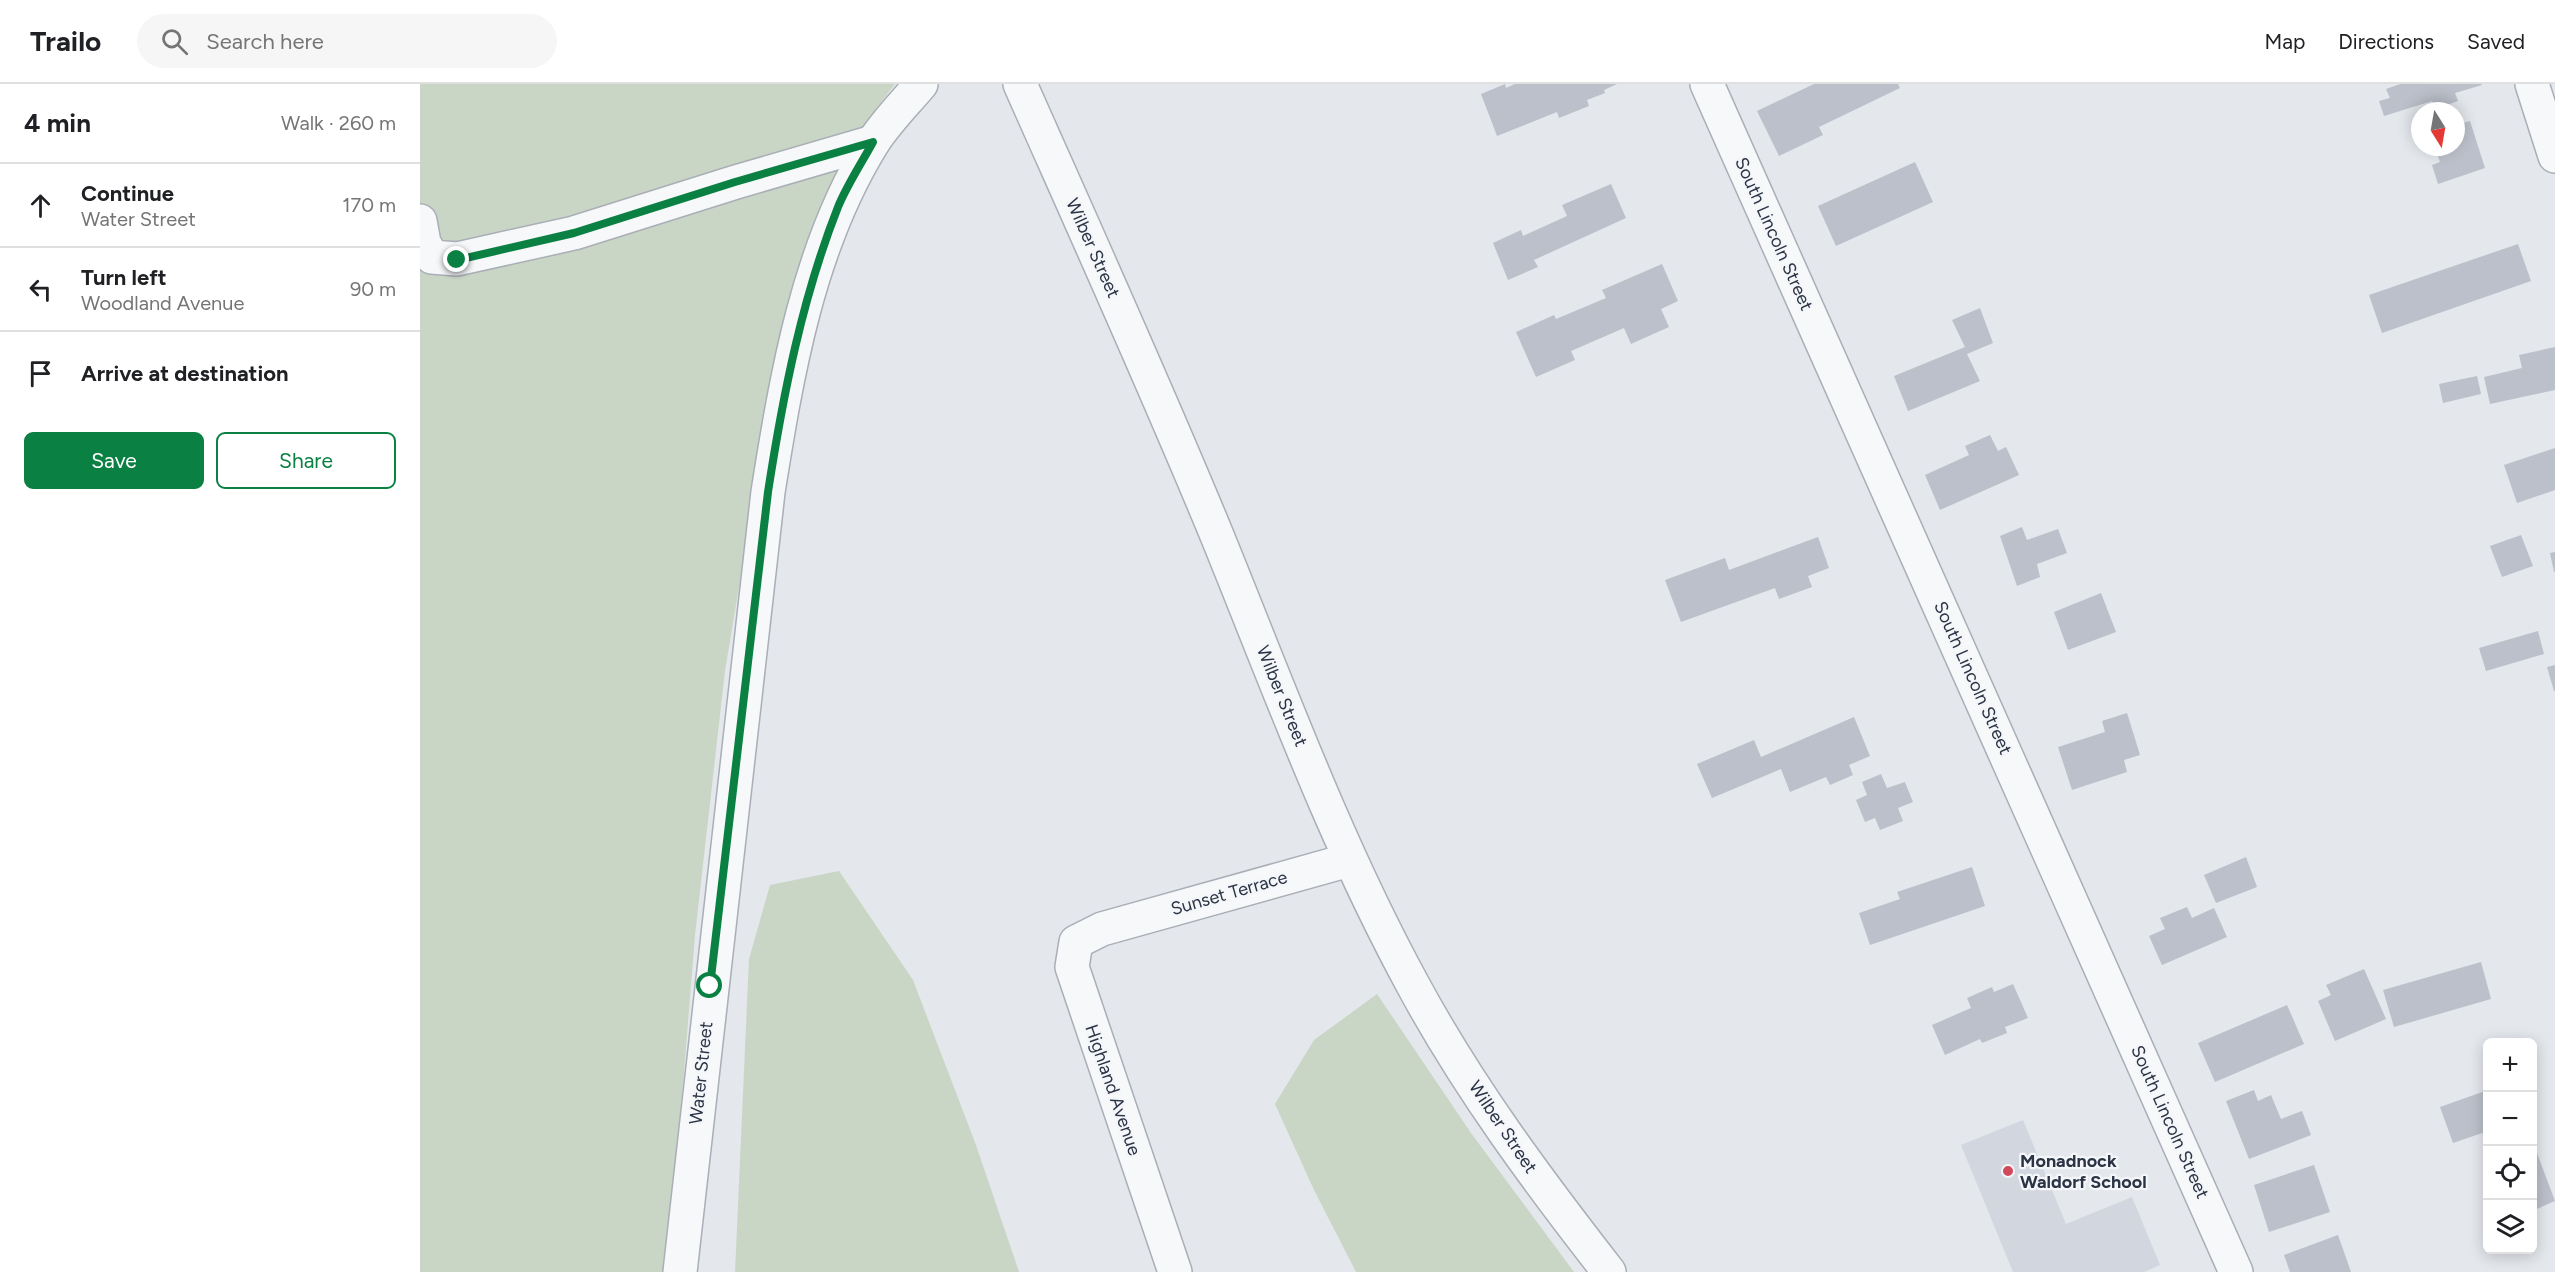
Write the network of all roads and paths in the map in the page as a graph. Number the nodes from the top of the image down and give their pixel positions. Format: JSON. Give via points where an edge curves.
{"nodes":[{"id":1,"x":921,"y":84,"type":"edge"},
{"id":2,"x":1020,"y":84,"type":"edge"},
{"id":3,"x":1707,"y":84,"type":"edge"},
{"id":4,"x":2532,"y":84,"type":"edge"},
{"id":5,"x":873,"y":142,"type":"junction"},
{"id":6,"x":2555,"y":156,"type":"edge"},
{"id":7,"x":420,"y":221,"type":"edge"},
{"id":8,"x":1349,"y":860,"type":"junction"},
{"id":9,"x":1110,"y":927,"type":"joint"},
{"id":10,"x":680,"y":1272,"type":"edge"},
{"id":11,"x":1176,"y":1272,"type":"edge"},
{"id":12,"x":1609,"y":1272,"type":"edge"},
{"id":13,"x":2236,"y":1272,"type":"edge"}],
"edges":[{"from":1,"to":5,"type":"street","name":"Water Street"},
{"from":2,"to":8,"type":"street","name":"Wilber Street","via":[[1177,439]]},
{"from":3,"to":13,"type":"street","name":"South Lincoln Street"},
{"from":4,"to":6,"type":"street"},
{"from":5,"to":7,"type":"street","via":[[574,233],[457,260],[432,257],[424,243]]},
{"from":5,"to":10,"type":"street","name":"Water Street","via":[[839,205],[815,270],[777,435]]},
{"from":8,"to":9,"type":"street","name":"Sunset Terrace"},
{"from":8,"to":12,"type":"street","name":"Wilber Street","via":[[1414,987],[1479,1093],[1537,1179]]},
{"from":9,"to":11,"type":"street","name":"Highland Avenue","via":[[1076,942],[1071,967]]}]}
